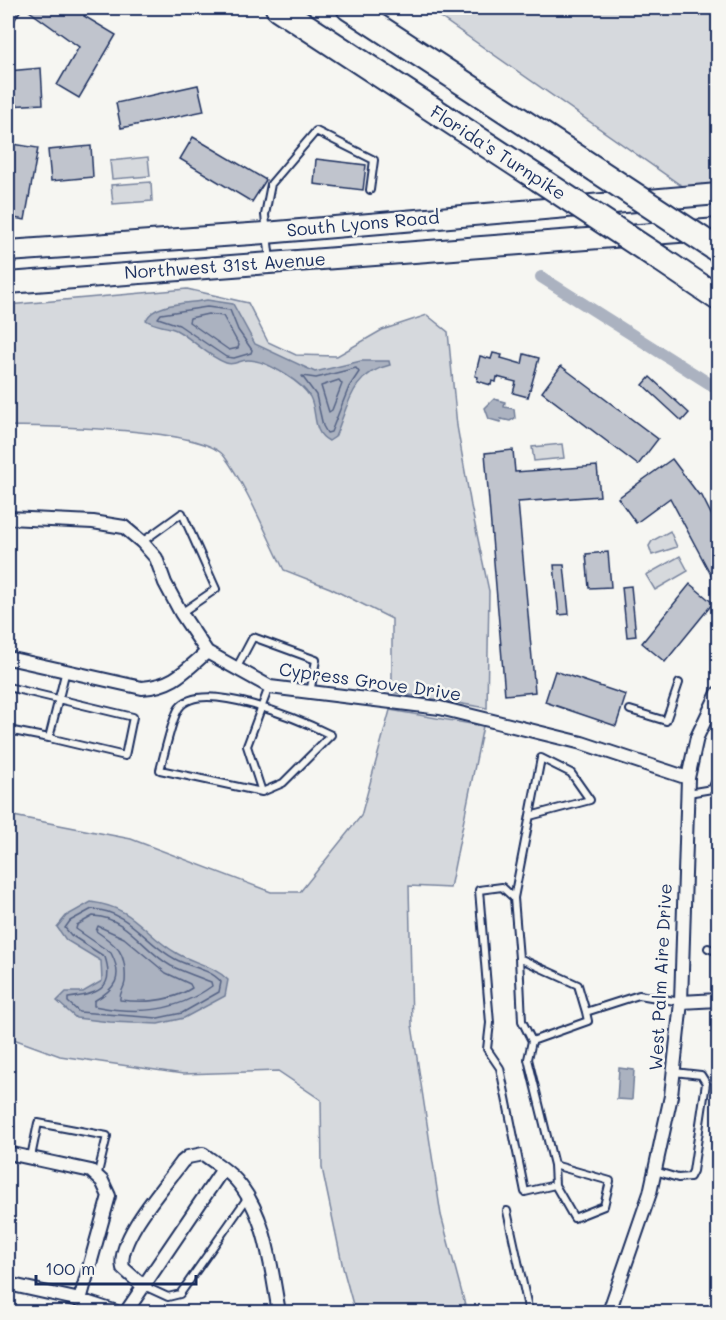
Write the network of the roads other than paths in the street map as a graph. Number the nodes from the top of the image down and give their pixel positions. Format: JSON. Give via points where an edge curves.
{"nodes":[{"id":1,"x":278,"y":8,"type":"edge"},
{"id":2,"x":349,"y":8,"type":"edge"},
{"id":3,"x":370,"y":190,"type":"dead end"},
{"id":4,"x":718,"y":194,"type":"edge"},
{"id":5,"x":718,"y":229,"type":"edge"},
{"id":6,"x":265,"y":233,"type":"junction"},
{"id":7,"x":443,"y":249,"type":"joint"},
{"id":8,"x":718,"y":250,"type":"edge"},
{"id":9,"x":8,"y":251,"type":"edge"},
{"id":10,"x":270,"y":261,"type":"junction"},
{"id":11,"x":8,"y":283,"type":"edge"},
{"id":12,"x":718,"y":298,"type":"edge"},
{"id":13,"x":8,"y":518,"type":"edge"},
{"id":14,"x":142,"y":542,"type":"junction"},
{"id":15,"x":181,"y":613,"type":"junction"},
{"id":16,"x":207,"y":652,"type":"junction"},
{"id":17,"x":8,"y":658,"type":"edge"},
{"id":18,"x":66,"y":669,"type":"junction"},
{"id":19,"x":236,"y":669,"type":"junction"},
{"id":20,"x":679,"y":683,"type":"dead end"},
{"id":21,"x":8,"y":687,"type":"edge"},
{"id":22,"x":270,"y":687,"type":"junction"},
{"id":23,"x":718,"y":693,"type":"edge"},
{"id":24,"x":310,"y":694,"type":"junction"},
{"id":25,"x":58,"y":701,"type":"junction"},
{"id":26,"x":261,"y":707,"type":"junction"},
{"id":27,"x":630,"y":710,"type":"dead end"},
{"id":28,"x":8,"y":730,"type":"edge"},
{"id":29,"x":49,"y":738,"type":"junction"},
{"id":30,"x":718,"y":776,"type":"edge"},
{"id":31,"x":688,"y":778,"type":"junction"},
{"id":32,"x":262,"y":792,"type":"junction"},
{"id":33,"x":688,"y":793,"type":"junction"},
{"id":34,"x":530,"y":816,"type":"junction"},
{"id":35,"x":514,"y":898,"type":"junction"},
{"id":36,"x":708,"y":948,"type":"dead end"},
{"id":37,"x":718,"y":952,"type":"edge"},
{"id":38,"x":519,"y":958,"type":"junction"},
{"id":39,"x":718,"y":1000,"type":"edge"},
{"id":40,"x":681,"y":1002,"type":"junction"},
{"id":41,"x":586,"y":1012,"type":"junction"},
{"id":42,"x":532,"y":1041,"type":"junction"},
{"id":43,"x":673,"y":1072,"type":"junction"},
{"id":44,"x":8,"y":1153,"type":"edge"},
{"id":45,"x":31,"y":1157,"type":"junction"},
{"id":46,"x":554,"y":1165,"type":"junction"},
{"id":47,"x":223,"y":1169,"type":"junction"},
{"id":48,"x":655,"y":1171,"type":"junction"},
{"id":49,"x":97,"y":1177,"type":"junction"},
{"id":50,"x":555,"y":1185,"type":"junction"},
{"id":51,"x":248,"y":1196,"type":"junction"},
{"id":52,"x":507,"y":1210,"type":"dead end"},
{"id":53,"x":8,"y":1284,"type":"edge"},
{"id":54,"x":143,"y":1286,"type":"junction"},
{"id":55,"x":80,"y":1300,"type":"junction"},
{"id":56,"x":117,"y":1312,"type":"edge"},
{"id":57,"x":126,"y":1312,"type":"edge"},
{"id":58,"x":279,"y":1312,"type":"edge"},
{"id":59,"x":529,"y":1312,"type":"edge"},
{"id":60,"x":609,"y":1312,"type":"edge"}],
"edges":[{"from":1,"to":12,"type":"highway","name":"Florida's Turnpike","bridge":true},
{"from":2,"to":8,"type":"highway","bridge":true},
{"from":3,"to":6,"type":"lane","via":[[374,160],[316,132],[271,184]]},
{"from":4,"to":6,"type":"main road","name":"South Lyons Road"},
{"from":5,"to":7,"type":"main road","name":"South Lyons Road"},
{"from":6,"to":9,"type":"main road","name":"South Lyons Road"},
{"from":6,"to":10,"type":"lane"},
{"from":7,"to":10,"type":"main road","name":"Northwest 31st Avenue"},
{"from":10,"to":11,"type":"main road","name":"Northwest 31st Avenue"},
{"from":13,"to":14,"type":"street","name":"Cypress Grove Drive","via":[[114,525],[124,527]]},
{"from":14,"to":15,"type":"street","name":"Cypress Grove Drive","via":[[156,558]]},
{"from":14,"to":15,"type":"lane","via":[[182,513],[216,589]]},
{"from":15,"to":16,"type":"street","name":"Cypress Grove Drive"},
{"from":16,"to":18,"type":"street","via":[[161,687],[142,688]]},
{"from":16,"to":19,"type":"street","name":"Cypress Grove Drive"},
{"from":17,"to":18,"type":"street"},
{"from":18,"to":25,"type":"lane"},
{"from":19,"to":22,"type":"street","name":"Cypress Grove Drive"},
{"from":19,"to":24,"type":"lane","via":[[253,637],[316,660]]},
{"from":20,"to":27,"type":"lane","via":[[666,721]]},
{"from":21,"to":25,"type":"lane"},
{"from":22,"to":24,"type":"street","name":"Cypress Grove Drive"},
{"from":22,"to":26,"type":"lane"},
{"from":23,"to":31,"type":"street","name":"West Palm Aire Drive","via":[[697,738]]},
{"from":24,"to":31,"type":"street","name":"Cypress Grove Drive","via":[[440,708],[582,743]]},
{"from":25,"to":29,"type":"lane"},
{"from":25,"to":29,"type":"lane","via":[[133,717],[125,756]]},
{"from":26,"to":32,"type":"lane","via":[[247,746]]},
{"from":26,"to":32,"type":"lane","via":[[331,735],[283,783]]},
{"from":26,"to":32,"type":"lane","via":[[210,696],[192,698],[179,708],[160,770]]},
{"from":28,"to":29,"type":"lane"},
{"from":30,"to":33,"type":"lane","via":[[712,789]]},
{"from":31,"to":33,"type":"street","name":"West Palm Aire Drive"},
{"from":33,"to":40,"type":"street","name":"West Palm Aire Drive"},
{"from":34,"to":34,"type":"lane","via":[[541,758],[571,774],[590,800]]},
{"from":34,"to":35,"type":"lane"},
{"from":35,"to":38,"type":"lane"},
{"from":35,"to":50,"type":"lane","via":[[502,887],[478,890],[490,1023],[487,1049],[500,1068],[525,1192]]},
{"from":36,"to":37,"type":"lane"},
{"from":38,"to":41,"type":"lane","via":[[578,985]]},
{"from":38,"to":42,"type":"lane","via":[[522,1022]]},
{"from":39,"to":40,"type":"street"},
{"from":40,"to":41,"type":"lane","via":[[639,995]]},
{"from":40,"to":43,"type":"street","name":"West Palm Aire Drive"},
{"from":41,"to":42,"type":"lane","via":[[588,1021]]},
{"from":42,"to":46,"type":"lane","via":[[528,1059]]},
{"from":43,"to":48,"type":"street","name":"West Palm Aire Drive"},
{"from":43,"to":48,"type":"lane","via":[[701,1075],[706,1083],[693,1172],[690,1177],[678,1178]]},
{"from":44,"to":45,"type":"street"},
{"from":45,"to":49,"type":"street","via":[[91,1171]]},
{"from":45,"to":49,"type":"lane","via":[[38,1123],[107,1136]]},
{"from":46,"to":50,"type":"lane"},
{"from":46,"to":50,"type":"lane","via":[[610,1181],[604,1206],[573,1218]]},
{"from":47,"to":51,"type":"street"},
{"from":47,"to":54,"type":"street"},
{"from":47,"to":54,"type":"street","via":[[203,1154],[188,1157],[129,1236],[123,1251],[123,1268]]},
{"from":48,"to":60,"type":"street","name":"West Palm Aire Drive"},
{"from":49,"to":55,"type":"street","via":[[109,1197]]},
{"from":51,"to":54,"type":"lane","via":[[180,1294],[168,1297]]},
{"from":51,"to":58,"type":"street","via":[[264,1236]]},
{"from":52,"to":59,"type":"lane"},
{"from":53,"to":55,"type":"street"},
{"from":54,"to":57,"type":"street"},
{"from":55,"to":56,"type":"street"}]}
